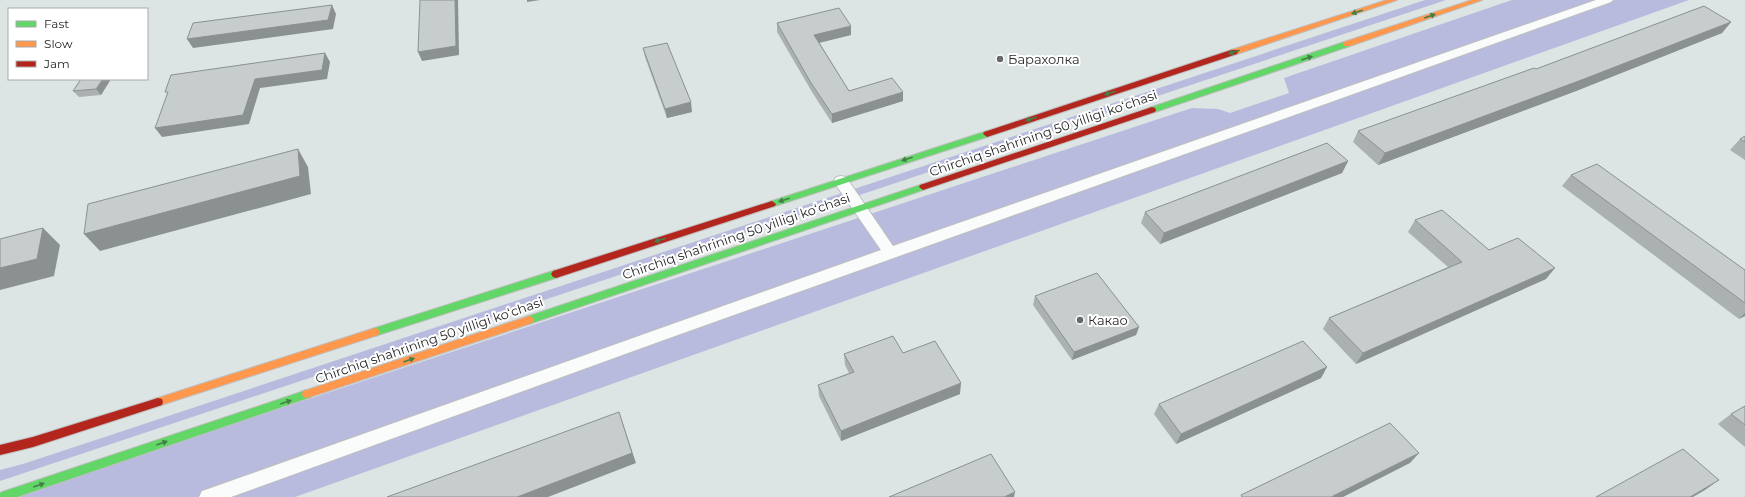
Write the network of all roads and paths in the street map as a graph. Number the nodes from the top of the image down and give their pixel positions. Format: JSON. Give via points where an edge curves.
{"nodes":[{"id":1,"x":1394,"y":0,"type":"edge"},
{"id":2,"x":1479,"y":0,"type":"edge"},
{"id":3,"x":1607,"y":0,"type":"edge"},
{"id":4,"x":841,"y":181,"type":"junction"},
{"id":5,"x":859,"y":209,"type":"junction"},
{"id":6,"x":891,"y":254,"type":"junction"},
{"id":7,"x":0,"y":450,"type":"edge"},
{"id":8,"x":2,"y":497,"type":"edge"},
{"id":9,"x":208,"y":497,"type":"edge"}],
"edges":[{"from":1,"to":4,"type":"main road","name":"Chirchiq shahrining 50 yilligi koʻchasi","one_way":true},
{"from":5,"to":2,"type":"main road","name":"Chirchiq shahrining 50 yilligi koʻchasi","one_way":true},
{"from":3,"to":6,"type":"street"},
{"from":4,"to":5,"type":"street"},
{"from":4,"to":7,"type":"main road","name":"Chirchiq shahrining 50 yilligi koʻchasi","one_way":true,"via":[[41,439]]},
{"from":5,"to":6,"type":"street"},
{"from":8,"to":5,"type":"main road","name":"Chirchiq shahrining 50 yilligi koʻchasi","one_way":true},
{"from":6,"to":9,"type":"street","via":[[647,338]]}]}
